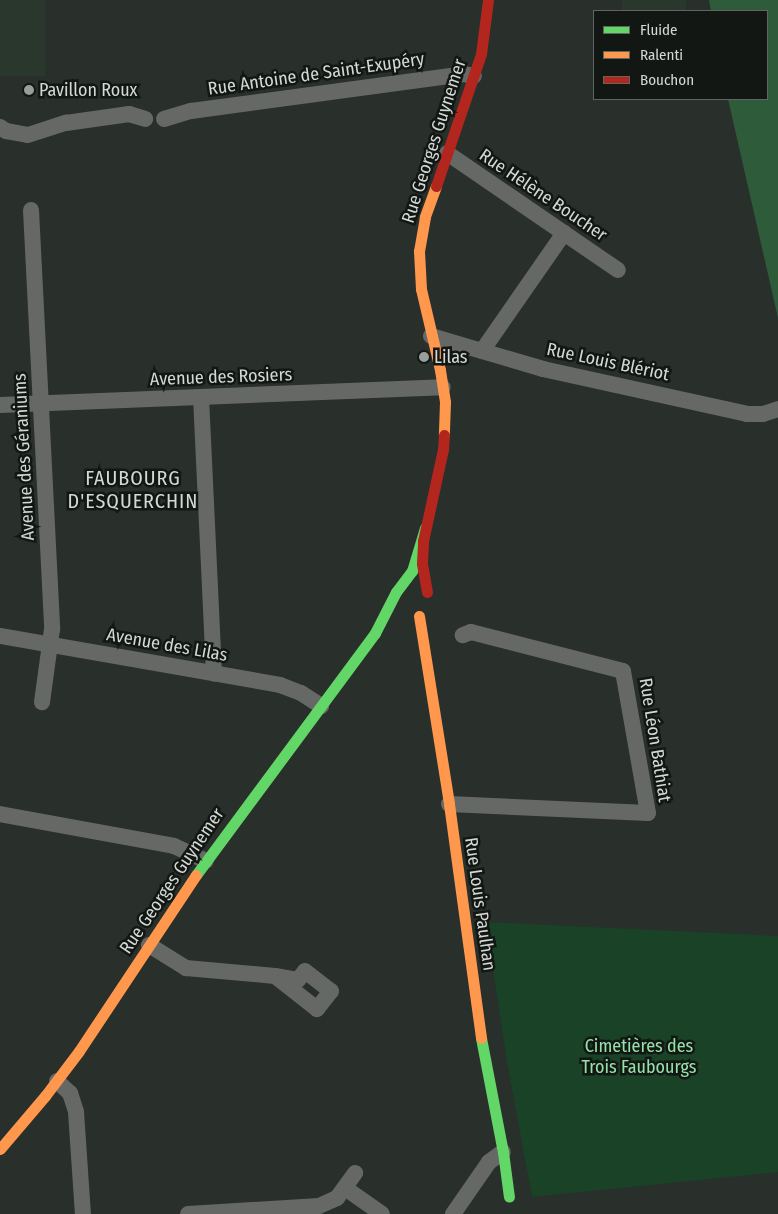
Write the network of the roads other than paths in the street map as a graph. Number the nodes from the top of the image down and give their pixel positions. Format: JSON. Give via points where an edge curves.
{"nodes":[{"id":1,"x":488,"y":0,"type":"edge"},
{"id":2,"x":474,"y":76,"type":"junction"},
{"id":3,"x":145,"y":119,"type":"dead end"},
{"id":4,"x":164,"y":119,"type":"dead end"},
{"id":5,"x":0,"y":127,"type":"edge"},
{"id":6,"x":447,"y":153,"type":"junction"},
{"id":7,"x":31,"y":210,"type":"dead end"},
{"id":8,"x":564,"y":234,"type":"junction"},
{"id":9,"x":618,"y":270,"type":"dead end"},
{"id":10,"x":431,"y":336,"type":"junction"},
{"id":11,"x":482,"y":352,"type":"junction"},
{"id":12,"x":443,"y":388,"type":"junction"},
{"id":13,"x":201,"y":398,"type":"junction"},
{"id":14,"x":41,"y":404,"type":"junction"},
{"id":15,"x":0,"y":405,"type":"edge"},
{"id":16,"x":778,"y":409,"type":"edge"},
{"id":17,"x":425,"y":528,"type":"junction"},
{"id":18,"x":402,"y":585,"type":"junction"},
{"id":19,"x":394,"y":597,"type":"junction"},
{"id":20,"x":415,"y":610,"type":"junction"},
{"id":21,"x":375,"y":633,"type":"junction"},
{"id":22,"x":463,"y":635,"type":"dead end"},
{"id":23,"x":0,"y":636,"type":"edge"},
{"id":24,"x":51,"y":645,"type":"junction"},
{"id":25,"x":214,"y":674,"type":"junction"},
{"id":26,"x":42,"y":702,"type":"dead end"},
{"id":27,"x":321,"y":706,"type":"junction"},
{"id":28,"x":448,"y":804,"type":"junction"},
{"id":29,"x":0,"y":814,"type":"edge"},
{"id":30,"x":206,"y":861,"type":"junction"},
{"id":31,"x":149,"y":945,"type":"junction"},
{"id":32,"x":275,"y":976,"type":"dead end"},
{"id":33,"x":57,"y":1081,"type":"junction"},
{"id":34,"x":0,"y":1149,"type":"edge"},
{"id":35,"x":503,"y":1152,"type":"junction"},
{"id":36,"x":355,"y":1173,"type":"dead end"},
{"id":37,"x":345,"y":1188,"type":"junction"},
{"id":38,"x":509,"y":1198,"type":"dead end"},
{"id":39,"x":83,"y":1214,"type":"edge"},
{"id":40,"x":188,"y":1214,"type":"edge"},
{"id":41,"x":382,"y":1214,"type":"edge"},
{"id":42,"x":453,"y":1214,"type":"edge"}],
"edges":[{"from":1,"to":2,"type":"main road","name":"Rue Georges Guynemer","via":[[484,42]]},
{"from":2,"to":4,"type":"street","name":"Rue Antoine de Saint-Exupéry","via":[[463,74],[191,111]]},
{"from":2,"to":6,"type":"main road","name":"Rue Georges Guynemer"},
{"from":3,"to":5,"type":"street","via":[[129,114],[66,123],[28,135]]},
{"from":6,"to":8,"type":"street","name":"Rue Hélène Boucher"},
{"from":6,"to":10,"type":"main road","name":"Rue Georges Guynemer","via":[[425,217],[418,251],[421,289]]},
{"from":7,"to":14,"type":"street","name":"Avenue des Géraniums"},
{"from":8,"to":9,"type":"street","name":"Rue Hélène Boucher"},
{"from":8,"to":11,"type":"street"},
{"from":10,"to":11,"type":"street","name":"Rue Louis Blériot"},
{"from":10,"to":12,"type":"main road","name":"Rue Georges Guynemer"},
{"from":11,"to":16,"type":"street","name":"Rue Louis Blériot","via":[[747,414],[763,414]]},
{"from":12,"to":13,"type":"street","name":"Avenue des Rosiers"},
{"from":12,"to":17,"type":"main road","name":"Rue Georges Guynemer","via":[[443,448]]},
{"from":13,"to":14,"type":"street","name":"Avenue des Rosiers"},
{"from":13,"to":25,"type":"street"},
{"from":14,"to":15,"type":"street","name":"Avenue des Rosiers"},
{"from":14,"to":24,"type":"street","name":"Avenue des Géraniums"},
{"from":17,"to":18,"type":"main road","name":"Rue Georges Guynemer","via":[[412,571]]},
{"from":17,"to":20,"type":"main road","name":"Rue Georges Guynemer"},
{"from":18,"to":19,"type":"main road","name":"Rue Georges Guynemer"},
{"from":18,"to":20,"type":"main road","via":[[416,583]]},
{"from":19,"to":20,"type":"main road","via":[[395,606]]},
{"from":19,"to":21,"type":"main road","name":"Rue Georges Guynemer"},
{"from":20,"to":21,"type":"main road","name":"Rue Georges Guynemer"},
{"from":20,"to":28,"type":"main road","name":"Rue Louis Paulhan"},
{"from":21,"to":27,"type":"main road","name":"Rue Georges Guynemer"},
{"from":22,"to":28,"type":"street","name":"Rue Léon Bathiat","via":[[471,632],[624,671],[648,813]]},
{"from":23,"to":24,"type":"street","name":"Avenue des Lilas"},
{"from":24,"to":25,"type":"street","name":"Avenue des Lilas"},
{"from":24,"to":26,"type":"street","name":"Avenue des Géraniums"},
{"from":25,"to":27,"type":"street","name":"Avenue des Lilas","via":[[286,686]]},
{"from":27,"to":30,"type":"main road","name":"Rue Georges Guynemer"},
{"from":28,"to":35,"type":"main road","name":"Rue Louis Paulhan","via":[[485,1065]]},
{"from":29,"to":30,"type":"street","via":[[174,846]]},
{"from":30,"to":31,"type":"main road","name":"Rue Georges Guynemer"},
{"from":31,"to":32,"type":"street","via":[[186,968]]},
{"from":31,"to":33,"type":"main road","name":"Rue Georges Guynemer"},
{"from":33,"to":34,"type":"main road","name":"Rue Georges Guynemer"},
{"from":33,"to":39,"type":"street","via":[[70,1093],[76,1112]]},
{"from":35,"to":38,"type":"main road","name":"Rue Louis Paulhan"},
{"from":35,"to":42,"type":"street","via":[[489,1162]]},
{"from":36,"to":37,"type":"street"},
{"from":37,"to":40,"type":"street","via":[[330,1202],[319,1206]]},
{"from":37,"to":41,"type":"street"}]}
